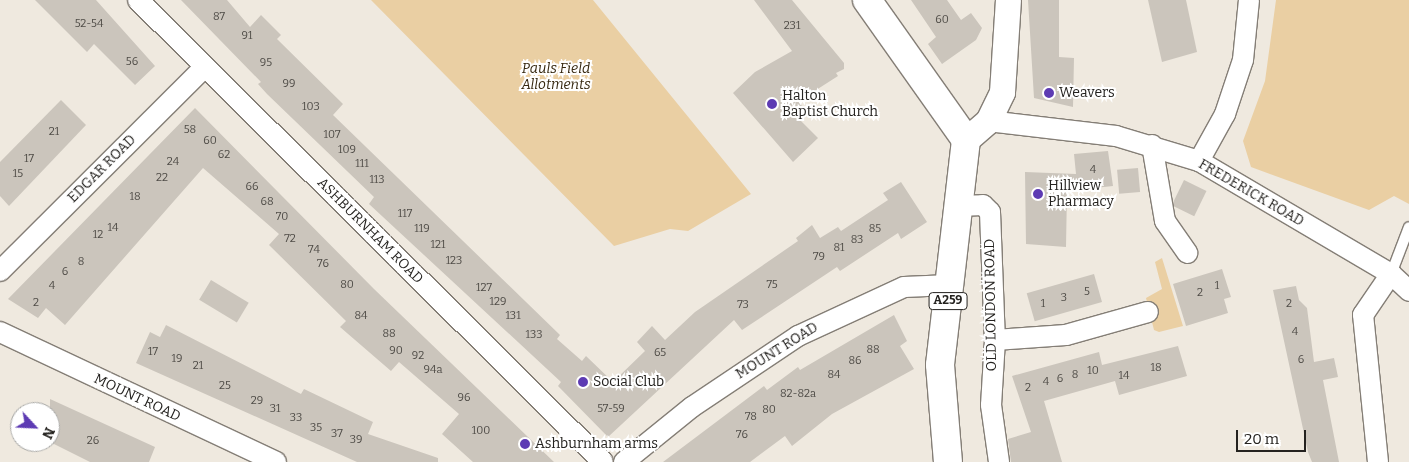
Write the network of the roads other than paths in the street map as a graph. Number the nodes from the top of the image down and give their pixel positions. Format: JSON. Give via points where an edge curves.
{"nodes":[{"id":1,"x":138,"y":0,"type":"edge"},
{"id":2,"x":867,"y":0,"type":"edge"},
{"id":3,"x":1249,"y":0,"type":"edge"},
{"id":4,"x":1003,"y":1,"type":"edge"},
{"id":5,"x":205,"y":67,"type":"junction"},
{"id":6,"x":988,"y":121,"type":"junction"},
{"id":7,"x":966,"y":140,"type":"junction"},
{"id":8,"x":1152,"y":145,"type":"junction"},
{"id":9,"x":1199,"y":162,"type":"junction"},
{"id":10,"x":958,"y":206,"type":"junction"},
{"id":11,"x":1409,"y":227,"type":"edge"},
{"id":12,"x":1187,"y":253,"type":"dead end"},
{"id":13,"x":0,"y":271,"type":"edge"},
{"id":14,"x":1391,"y":274,"type":"junction"},
{"id":15,"x":950,"y":285,"type":"junction"},
{"id":16,"x":1409,"y":291,"type":"edge"},
{"id":17,"x":1148,"y":312,"type":"dead end"},
{"id":18,"x":0,"y":332,"type":"edge"},
{"id":19,"x":995,"y":340,"type":"junction"},
{"id":20,"x":276,"y":462,"type":"edge"},
{"id":21,"x":603,"y":462,"type":"edge"},
{"id":22,"x":624,"y":462,"type":"edge"},
{"id":23,"x":948,"y":462,"type":"edge"},
{"id":24,"x":999,"y":462,"type":"edge"},
{"id":25,"x":1378,"y":462,"type":"edge"}],
"edges":[{"from":1,"to":5,"type":"street","name":"ASHBURNHAM ROAD"},
{"from":2,"to":7,"type":"highway"},
{"from":3,"to":9,"type":"street","via":[[1243,60],[1225,114]]},
{"from":4,"to":6,"type":"street","via":[[1005,76]]},
{"from":5,"to":13,"type":"street","name":"EDGAR ROAD"},
{"from":5,"to":21,"type":"street","name":"ASHBURNHAM ROAD"},
{"from":6,"to":7,"type":"street"},
{"from":6,"to":8,"type":"street","name":"FREDERICK ROAD","via":[[1116,136]]},
{"from":7,"to":10,"type":"highway","number":"A259"},
{"from":8,"to":9,"type":"street","name":"FREDERICK ROAD"},
{"from":8,"to":12,"type":"street","via":[[1165,221]]},
{"from":9,"to":14,"type":"street","name":"FREDERICK ROAD"},
{"from":10,"to":15,"type":"highway","number":"A259"},
{"from":10,"to":19,"type":"street","name":"OLD LONDON ROAD","via":[[983,205],[990,212]]},
{"from":11,"to":14,"type":"lane"},
{"from":14,"to":16,"type":"street","name":"FREDERICK ROAD"},
{"from":14,"to":25,"type":"street","via":[[1363,315]]},
{"from":15,"to":22,"type":"street","name":"MOUNT ROAD","via":[[904,287],[798,336],[692,407]]},
{"from":15,"to":23,"type":"highway","number":"A259","via":[[940,365]]},
{"from":17,"to":19,"type":"street","via":[[1066,335]]},
{"from":18,"to":20,"type":"street","name":"MOUNT ROAD"},
{"from":19,"to":24,"type":"street","name":"OLD LONDON ROAD","via":[[991,405]]}]}
